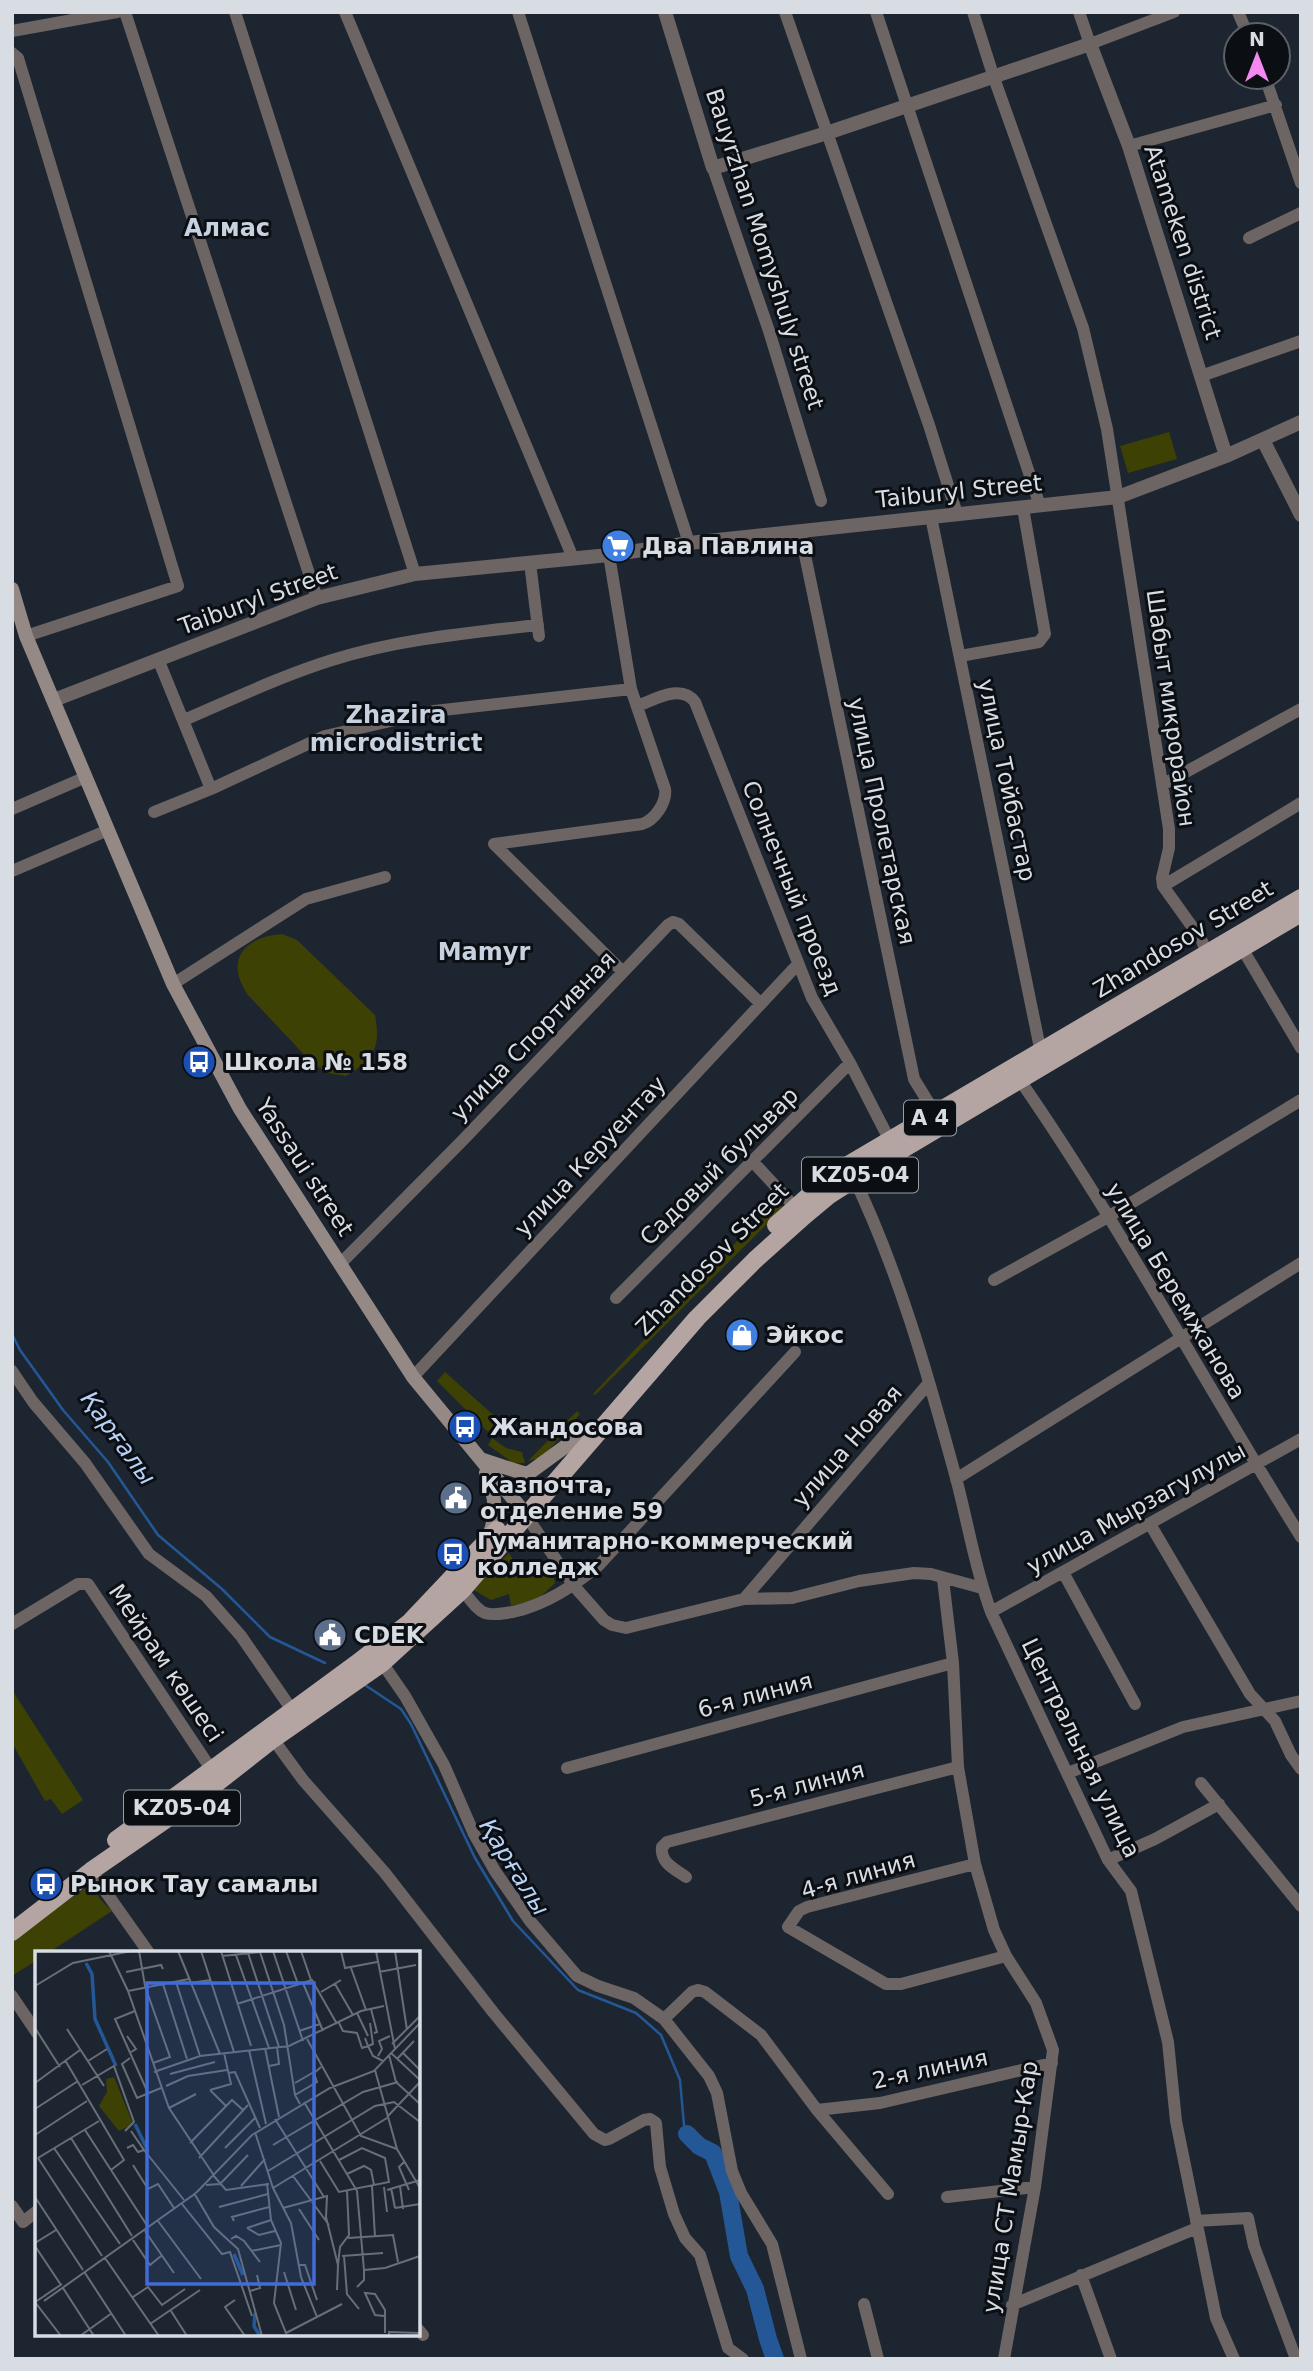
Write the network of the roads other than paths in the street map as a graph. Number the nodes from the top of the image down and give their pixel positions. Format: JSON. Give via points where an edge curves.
{"nodes":[{"id":1,"x":117,"y":12,"type":"edge"},
{"id":2,"x":125,"y":12,"type":"edge"},
{"id":3,"x":235,"y":12,"type":"edge"},
{"id":4,"x":345,"y":12,"type":"edge"},
{"id":5,"x":518,"y":12,"type":"edge"},
{"id":6,"x":665,"y":12,"type":"edge"},
{"id":7,"x":785,"y":12,"type":"edge"},
{"id":8,"x":876,"y":12,"type":"edge"},
{"id":9,"x":973,"y":12,"type":"edge"},
{"id":10,"x":1079,"y":12,"type":"edge"},
{"id":11,"x":1174,"y":12,"type":"edge"},
{"id":12,"x":12,"y":31,"type":"edge"},
{"id":13,"x":1090,"y":44,"type":"junction"},
{"id":14,"x":12,"y":53,"type":"edge"},
{"id":15,"x":993,"y":78,"type":"junction"},
{"id":16,"x":1270,"y":91,"type":"edge"},
{"id":17,"x":906,"y":105,"type":"junction"},
{"id":18,"x":1276,"y":105,"type":"junction"},
{"id":19,"x":827,"y":133,"type":"junction"},
{"id":20,"x":1129,"y":146,"type":"junction"},
{"id":21,"x":713,"y":168,"type":"junction"},
{"id":22,"x":1301,"y":183,"type":"edge"},
{"id":23,"x":1301,"y":213,"type":"edge"},
{"id":24,"x":1249,"y":238,"type":"dead end"},
{"id":25,"x":1301,"y":341,"type":"edge"},
{"id":26,"x":1201,"y":376,"type":"junction"},
{"id":27,"x":1301,"y":422,"type":"edge"},
{"id":28,"x":1263,"y":440,"type":"junction"},
{"id":29,"x":1226,"y":456,"type":"junction"},
{"id":30,"x":1118,"y":497,"type":"junction"},
{"id":31,"x":821,"y":500,"type":"dead end"},
{"id":32,"x":1041,"y":506,"type":"junction"},
{"id":33,"x":1023,"y":508,"type":"junction"},
{"id":34,"x":957,"y":514,"type":"junction"},
{"id":35,"x":1301,"y":515,"type":"edge"},
{"id":36,"x":931,"y":517,"type":"junction"},
{"id":37,"x":800,"y":531,"type":"junction"},
{"id":38,"x":689,"y":543,"type":"junction"},
{"id":39,"x":609,"y":555,"type":"junction"},
{"id":40,"x":573,"y":558,"type":"junction"},
{"id":41,"x":530,"y":563,"type":"junction"},
{"id":42,"x":415,"y":574,"type":"junction"},
{"id":43,"x":12,"y":589,"type":"edge"},
{"id":44,"x":317,"y":598,"type":"junction"},
{"id":45,"x":26,"y":636,"type":"junction"},
{"id":46,"x":960,"y":656,"type":"junction"},
{"id":47,"x":158,"y":660,"type":"junction"},
{"id":48,"x":631,"y":689,"type":"junction"},
{"id":49,"x":54,"y":700,"type":"junction"},
{"id":50,"x":637,"y":706,"type":"junction"},
{"id":51,"x":1301,"y":709,"type":"edge"},
{"id":52,"x":184,"y":720,"type":"junction"},
{"id":53,"x":86,"y":777,"type":"junction"},
{"id":54,"x":1162,"y":785,"type":"junction"},
{"id":55,"x":212,"y":789,"type":"junction"},
{"id":56,"x":1301,"y":803,"type":"edge"},
{"id":57,"x":12,"y":809,"type":"edge"},
{"id":58,"x":154,"y":812,"type":"dead end"},
{"id":59,"x":108,"y":830,"type":"junction"},
{"id":60,"x":12,"y":870,"type":"edge"},
{"id":61,"x":385,"y":877,"type":"dead end"},
{"id":62,"x":1163,"y":886,"type":"junction"},
{"id":63,"x":1301,"y":898,"type":"edge"},
{"id":64,"x":1301,"y":913,"type":"edge"},
{"id":65,"x":1239,"y":942,"type":"junction"},
{"id":66,"x":1207,"y":953,"type":"junction"},
{"id":67,"x":798,"y":964,"type":"junction"},
{"id":68,"x":623,"y":972,"type":"junction"},
{"id":69,"x":173,"y":984,"type":"junction"},
{"id":70,"x":760,"y":1003,"type":"junction"},
{"id":71,"x":1301,"y":1048,"type":"edge"},
{"id":72,"x":1041,"y":1053,"type":"junction"},
{"id":73,"x":850,"y":1063,"type":"junction"},
{"id":74,"x":1016,"y":1075,"type":"junction"},
{"id":75,"x":1301,"y":1100,"type":"edge"},
{"id":76,"x":936,"y":1115,"type":"junction"},
{"id":77,"x":890,"y":1141,"type":"junction"},
{"id":78,"x":753,"y":1162,"type":"junction"},
{"id":79,"x":851,"y":1172,"type":"junction"},
{"id":80,"x":795,"y":1207,"type":"junction"},
{"id":81,"x":1108,"y":1217,"type":"junction"},
{"id":82,"x":1301,"y":1263,"type":"edge"},
{"id":83,"x":340,"y":1264,"type":"junction"},
{"id":84,"x":994,"y":1280,"type":"dead end"},
{"id":85,"x":616,"y":1298,"type":"dead end"},
{"id":86,"x":1182,"y":1336,"type":"junction"},
{"id":87,"x":795,"y":1352,"type":"dead end"},
{"id":88,"x":12,"y":1371,"type":"edge"},
{"id":89,"x":413,"y":1377,"type":"junction"},
{"id":90,"x":928,"y":1384,"type":"junction"},
{"id":91,"x":577,"y":1438,"type":"junction"},
{"id":92,"x":1301,"y":1439,"type":"edge"},
{"id":93,"x":480,"y":1459,"type":"junction"},
{"id":94,"x":1256,"y":1465,"type":"junction"},
{"id":95,"x":956,"y":1479,"type":"junction"},
{"id":96,"x":522,"y":1510,"type":"junction"},
{"id":97,"x":1150,"y":1524,"type":"junction"},
{"id":98,"x":1301,"y":1537,"type":"edge"},
{"id":99,"x":471,"y":1560,"type":"junction"},
{"id":100,"x":1063,"y":1572,"type":"junction"},
{"id":101,"x":943,"y":1579,"type":"junction"},
{"id":102,"x":573,"y":1586,"type":"junction"},
{"id":103,"x":982,"y":1588,"type":"junction"},
{"id":104,"x":462,"y":1590,"type":"junction"},
{"id":105,"x":744,"y":1599,"type":"junction"},
{"id":106,"x":991,"y":1612,"type":"junction"},
{"id":107,"x":12,"y":1624,"type":"edge"},
{"id":108,"x":378,"y":1657,"type":"junction"},
{"id":109,"x":953,"y":1663,"type":"junction"},
{"id":110,"x":353,"y":1675,"type":"junction"},
{"id":111,"x":1301,"y":1701,"type":"edge"},
{"id":112,"x":1135,"y":1704,"type":"dead end"},
{"id":113,"x":1264,"y":1708,"type":"junction"},
{"id":114,"x":292,"y":1710,"type":"junction"},
{"id":115,"x":273,"y":1739,"type":"junction"},
{"id":116,"x":958,"y":1766,"type":"junction"},
{"id":117,"x":567,"y":1768,"type":"dead end"},
{"id":118,"x":211,"y":1769,"type":"junction"},
{"id":119,"x":1301,"y":1769,"type":"edge"},
{"id":120,"x":1068,"y":1773,"type":"junction"},
{"id":121,"x":1201,"y":1783,"type":"dead end"},
{"id":122,"x":1219,"y":1804,"type":"junction"},
{"id":123,"x":1108,"y":1860,"type":"junction"},
{"id":124,"x":975,"y":1864,"type":"junction"},
{"id":125,"x":91,"y":1871,"type":"junction"},
{"id":126,"x":686,"y":1878,"type":"dead end"},
{"id":127,"x":1301,"y":1906,"type":"edge"},
{"id":128,"x":12,"y":1918,"type":"edge"},
{"id":129,"x":12,"y":1932,"type":"edge"},
{"id":130,"x":148,"y":1951,"type":"edge"},
{"id":131,"x":1006,"y":1956,"type":"junction"},
{"id":132,"x":12,"y":1996,"type":"edge"},
{"id":133,"x":664,"y":2019,"type":"junction"},
{"id":134,"x":35,"y":2030,"type":"edge"},
{"id":135,"x":1052,"y":2063,"type":"junction"},
{"id":136,"x":817,"y":2110,"type":"junction"},
{"id":137,"x":1035,"y":2187,"type":"junction"},
{"id":138,"x":888,"y":2194,"type":"dead end"},
{"id":139,"x":947,"y":2197,"type":"dead end"},
{"id":140,"x":12,"y":2206,"type":"edge"},
{"id":141,"x":35,"y":2213,"type":"edge"},
{"id":142,"x":1196,"y":2225,"type":"junction"},
{"id":143,"x":1080,"y":2275,"type":"junction"},
{"id":144,"x":864,"y":2304,"type":"dead end"},
{"id":145,"x":1012,"y":2305,"type":"junction"},
{"id":146,"x":743,"y":2359,"type":"edge"},
{"id":147,"x":802,"y":2359,"type":"edge"},
{"id":148,"x":878,"y":2359,"type":"edge"},
{"id":149,"x":1004,"y":2359,"type":"edge"},
{"id":150,"x":1111,"y":2359,"type":"edge"},
{"id":151,"x":1234,"y":2359,"type":"edge"},
{"id":152,"x":1296,"y":2359,"type":"edge"}],
"edges":[{"from":1,"to":12,"type":"street"},
{"from":2,"to":44,"type":"street"},
{"from":3,"to":42,"type":"street"},
{"from":4,"to":40,"type":"street"},
{"from":5,"to":38,"type":"street"},
{"from":6,"to":21,"type":"street","name":"Bauyrzhan Momyshuly street"},
{"from":7,"to":19,"type":"street"},
{"from":8,"to":17,"type":"street"},
{"from":9,"to":15,"type":"street","name":"Шабыт микрорайон"},
{"from":10,"to":13,"type":"street","name":"Atameken district"},
{"from":11,"to":13,"type":"street"},
{"from":13,"to":15,"type":"street"},
{"from":13,"to":20,"type":"street","name":"Atameken district"},
{"from":14,"to":45,"type":"street","via":[[18,58],[178,586]]},
{"from":15,"to":17,"type":"street"},
{"from":15,"to":30,"type":"street","name":"Шабыт микрорайон","via":[[1083,328]]},
{"from":16,"to":18,"type":"street"},
{"from":17,"to":19,"type":"street"},
{"from":17,"to":32,"type":"street"},
{"from":18,"to":20,"type":"street"},
{"from":18,"to":22,"type":"street"},
{"from":19,"to":21,"type":"street"},
{"from":19,"to":34,"type":"street"},
{"from":20,"to":26,"type":"street","name":"Atameken district"},
{"from":21,"to":31,"type":"street","name":"Bauyrzhan Momyshuly street"},
{"from":23,"to":24,"type":"street"},
{"from":25,"to":26,"type":"street"},
{"from":26,"to":29,"type":"street","name":"Atameken district"},
{"from":27,"to":28,"type":"street","name":"Taiburyl Street"},
{"from":28,"to":29,"type":"street","name":"Taiburyl Street"},
{"from":28,"to":35,"type":"street"},
{"from":29,"to":30,"type":"street","name":"Taiburyl Street"},
{"from":30,"to":32,"type":"street","name":"Taiburyl Street"},
{"from":30,"to":54,"type":"street","name":"Шабыт микрорайон"},
{"from":32,"to":33,"type":"street","name":"Taiburyl Street"},
{"from":33,"to":34,"type":"street","name":"Taiburyl Street"},
{"from":33,"to":46,"type":"street","via":[[1044,638]]},
{"from":34,"to":36,"type":"street","name":"Taiburyl Street"},
{"from":36,"to":37,"type":"street","name":"Taiburyl Street"},
{"from":36,"to":46,"type":"street","name":"улица Тойбастар"},
{"from":37,"to":38,"type":"street","name":"Taiburyl Street"},
{"from":37,"to":76,"type":"street","name":"улица Пролетарская","via":[[914,1079]]},
{"from":38,"to":39,"type":"street","name":"Taiburyl Street"},
{"from":39,"to":40,"type":"street","name":"Taiburyl Street"},
{"from":39,"to":48,"type":"street"},
{"from":40,"to":41,"type":"street","name":"Taiburyl Street"},
{"from":41,"to":42,"type":"street","name":"Taiburyl Street"},
{"from":41,"to":52,"type":"street","via":[[538,630],[421,639],[356,654],[276,680]]},
{"from":42,"to":44,"type":"street","name":"Taiburyl Street"},
{"from":43,"to":45,"type":"main road","name":"Yassaui street"},
{"from":44,"to":47,"type":"street","name":"Taiburyl Street"},
{"from":45,"to":49,"type":"main road","name":"Yassaui street"},
{"from":46,"to":72,"type":"street","name":"улица Тойбастар"},
{"from":47,"to":49,"type":"street","name":"Taiburyl Street"},
{"from":47,"to":52,"type":"street"},
{"from":48,"to":50,"type":"street"},
{"from":48,"to":55,"type":"street","via":[[434,711],[325,736]]},
{"from":49,"to":53,"type":"main road","name":"Yassaui street"},
{"from":50,"to":67,"type":"street","name":"Солнечный проезд","via":[[675,693],[691,696],[695,702]]},
{"from":50,"to":68,"type":"street","via":[[666,794],[649,821],[495,844]]},
{"from":51,"to":54,"type":"street"},
{"from":52,"to":55,"type":"street"},
{"from":53,"to":57,"type":"street"},
{"from":53,"to":59,"type":"main road","name":"Yassaui street"},
{"from":54,"to":62,"type":"street","name":"Шабыт микрорайон","via":[[1169,829]]},
{"from":55,"to":58,"type":"street"},
{"from":56,"to":62,"type":"street"},
{"from":59,"to":60,"type":"street"},
{"from":59,"to":69,"type":"main road","name":"Yassaui street"},
{"from":61,"to":69,"type":"street","via":[[306,899]]},
{"from":62,"to":66,"type":"street"},
{"from":63,"to":65,"type":"main road","name":"Zhandosov Street","number":"KZ05-04"},
{"from":64,"to":65,"type":"main road","name":"Zhandosov Street","number":"KZ05-04"},
{"from":65,"to":66,"type":"main road","name":"Zhandosov Street","number":"KZ05-04"},
{"from":65,"to":71,"type":"street"},
{"from":65,"to":74,"type":"main road","name":"Zhandosov Street","number":"KZ05-04"},
{"from":66,"to":72,"type":"main road","name":"Zhandosov Street","number":"KZ05-04"},
{"from":67,"to":70,"type":"street","name":"улица Керуентау"},
{"from":67,"to":73,"type":"street","name":"Солнечный проезд"},
{"from":68,"to":70,"type":"street","name":"улица Спортивная","via":[[673,922]]},
{"from":68,"to":83,"type":"street","name":"улица Спортивная"},
{"from":69,"to":83,"type":"main road","name":"Yassaui street","via":[[240,1109]]},
{"from":70,"to":89,"type":"street","name":"улица Керуентау"},
{"from":72,"to":74,"type":"main road","name":"Zhandosov Street","number":"А 4"},
{"from":73,"to":77,"type":"street","name":"Солнечный проезд"},
{"from":73,"to":78,"type":"street","name":"Садовый бульвар"},
{"from":74,"to":76,"type":"main road","name":"Zhandosov Street","number":"А 4"},
{"from":74,"to":79,"type":"main road","name":"Zhandosov Street","number":"KZ05-04"},
{"from":74,"to":81,"type":"street","name":"улица Беремжанова"},
{"from":75,"to":81,"type":"street"},
{"from":76,"to":77,"type":"main road","name":"Zhandosov Street","number":"А 4"},
{"from":77,"to":79,"type":"main road","name":"Zhandosov Street","number":"А 4"},
{"from":78,"to":80,"type":"street"},
{"from":78,"to":85,"type":"street","name":"Садовый бульвар"},
{"from":79,"to":80,"type":"main road","name":"Zhandosov Street","number":"А 4"},
{"from":79,"to":90,"type":"street","name":"Центральная улица","via":[[885,1251]]},
{"from":79,"to":96,"type":"main road","name":"Zhandosov Street","number":"KZ05-04","via":[[697,1318]]},
{"from":80,"to":91,"type":"main road","name":"Zhandosov Street","number":"KZ05-04","via":[[696,1306]]},
{"from":81,"to":84,"type":"street"},
{"from":81,"to":86,"type":"street","name":"улица Беремжанова"},
{"from":82,"to":86,"type":"street"},
{"from":83,"to":89,"type":"main road","name":"Yassaui street"},
{"from":86,"to":94,"type":"street","name":"улица Беремжанова"},
{"from":86,"to":95,"type":"street"},
{"from":87,"to":102,"type":"street","via":[[599,1565]]},
{"from":88,"to":114,"type":"street","via":[[149,1553],[206,1596],[241,1636]]},
{"from":89,"to":93,"type":"main road","name":"Yassaui street"},
{"from":90,"to":95,"type":"street","name":"Центральная улица"},
{"from":90,"to":105,"type":"street","name":"улица Новая"},
{"from":91,"to":93,"type":"main road","via":[[529,1473]]},
{"from":91,"to":96,"type":"main road","name":"Zhandosov Street","number":"KZ05-04"},
{"from":92,"to":94,"type":"street","name":"улица Мырзагулулы"},
{"from":93,"to":96,"type":"main road","name":"Yassaui street"},
{"from":93,"to":99,"type":"main road","via":[[492,1488],[495,1524]]},
{"from":94,"to":97,"type":"street","name":"улица Мырзагулулы"},
{"from":94,"to":98,"type":"street","name":"улица Беремжанова"},
{"from":95,"to":103,"type":"street","name":"Центральная улица"},
{"from":96,"to":99,"type":"main road","number":"KZ05-04"},
{"from":96,"to":102,"type":"street"},
{"from":96,"to":104,"type":"main road","number":"KZ05-04"},
{"from":97,"to":100,"type":"street","name":"улица Мырзагулулы"},
{"from":97,"to":113,"type":"street","via":[[1250,1694]]},
{"from":99,"to":108,"type":"main road","number":"KZ05-04"},
{"from":100,"to":106,"type":"street","name":"улица Мырзагулулы"},
{"from":100,"to":112,"type":"street"},
{"from":101,"to":103,"type":"street"},
{"from":101,"to":105,"type":"street","via":[[922,1572],[859,1581],[792,1598]]},
{"from":101,"to":109,"type":"street","name":"улица СТ Мамыр-Кар"},
{"from":102,"to":104,"type":"street","via":[[532,1607],[498,1615],[486,1614]]},
{"from":102,"to":105,"type":"street","via":[[604,1620],[626,1628]]},
{"from":103,"to":106,"type":"street","name":"Центральная улица"},
{"from":104,"to":108,"type":"main road","number":"KZ05-04"},
{"from":106,"to":120,"type":"street","name":"Центральная улица"},
{"from":107,"to":118,"type":"street","name":"Мейрам көшесі","via":[[78,1584],[88,1584]]},
{"from":108,"to":110,"type":"main road","number":"KZ05-04"},
{"from":108,"to":133,"type":"street","via":[[444,1765],[495,1871],[530,1922],[577,1976],[634,1998]]},
{"from":109,"to":116,"type":"street","name":"улица СТ Мамыр-Кар"},
{"from":109,"to":117,"type":"street","name":"6-я линия"},
{"from":110,"to":114,"type":"main road","number":"KZ05-04"},
{"from":110,"to":115,"type":"main road","number":"KZ05-04"},
{"from":111,"to":113,"type":"street"},
{"from":113,"to":119,"type":"street"},
{"from":113,"to":120,"type":"street","via":[[1182,1727]]},
{"from":114,"to":118,"type":"main road","number":"KZ05-04"},
{"from":115,"to":125,"type":"main road","number":"KZ05-04"},
{"from":115,"to":146,"type":"street","via":[[594,2134],[605,2140],[644,2120],[656,2123],[660,2167],[674,2214],[685,2238],[700,2255],[728,2348]]},
{"from":116,"to":124,"type":"street","name":"улица СТ Мамыр-Кар"},
{"from":116,"to":126,"type":"street","name":"5-я линия","via":[[667,1842],[662,1847],[663,1861]]},
{"from":118,"to":128,"type":"main road","number":"KZ05-04"},
{"from":120,"to":123,"type":"street","name":"Центральная улица"},
{"from":121,"to":122,"type":"street"},
{"from":122,"to":123,"type":"street"},
{"from":122,"to":127,"type":"street"},
{"from":123,"to":142,"type":"street","name":"Центральная улица","via":[[1131,1891],[1156,1992]]},
{"from":124,"to":131,"type":"street","name":"улица СТ Мамыр-Кар"},
{"from":124,"to":131,"type":"street","name":"4-я линия","via":[[807,1907],[788,1927],[886,1984]]},
{"from":125,"to":129,"type":"main road","number":"KZ05-04"},
{"from":125,"to":130,"type":"street"},
{"from":131,"to":135,"type":"street","name":"улица СТ Мамыр-Кар","via":[[1047,2028]]},
{"from":132,"to":134,"type":"street"},
{"from":133,"to":136,"type":"street","via":[[692,1992],[705,1992],[761,2035]]},
{"from":133,"to":147,"type":"street","via":[[717,2092],[732,2171],[772,2244]]},
{"from":135,"to":136,"type":"street","name":"2-я линия","via":[[880,2103]]},
{"from":135,"to":137,"type":"street","name":"улица СТ Мамыр-Кар"},
{"from":136,"to":138,"type":"street"},
{"from":137,"to":139,"type":"street"},
{"from":137,"to":145,"type":"street","name":"улица СТ Мамыр-Кар"},
{"from":140,"to":141,"type":"street","via":[[23,2222]]},
{"from":142,"to":143,"type":"street"},
{"from":142,"to":151,"type":"street","name":"Центральная улица","via":[[1216,2318]]},
{"from":142,"to":152,"type":"street","via":[[1248,2218]]},
{"from":143,"to":145,"type":"street"},
{"from":143,"to":150,"type":"street"},
{"from":144,"to":148,"type":"street"},
{"from":145,"to":149,"type":"street","name":"улица СТ Мамыр-Кар"}]}
